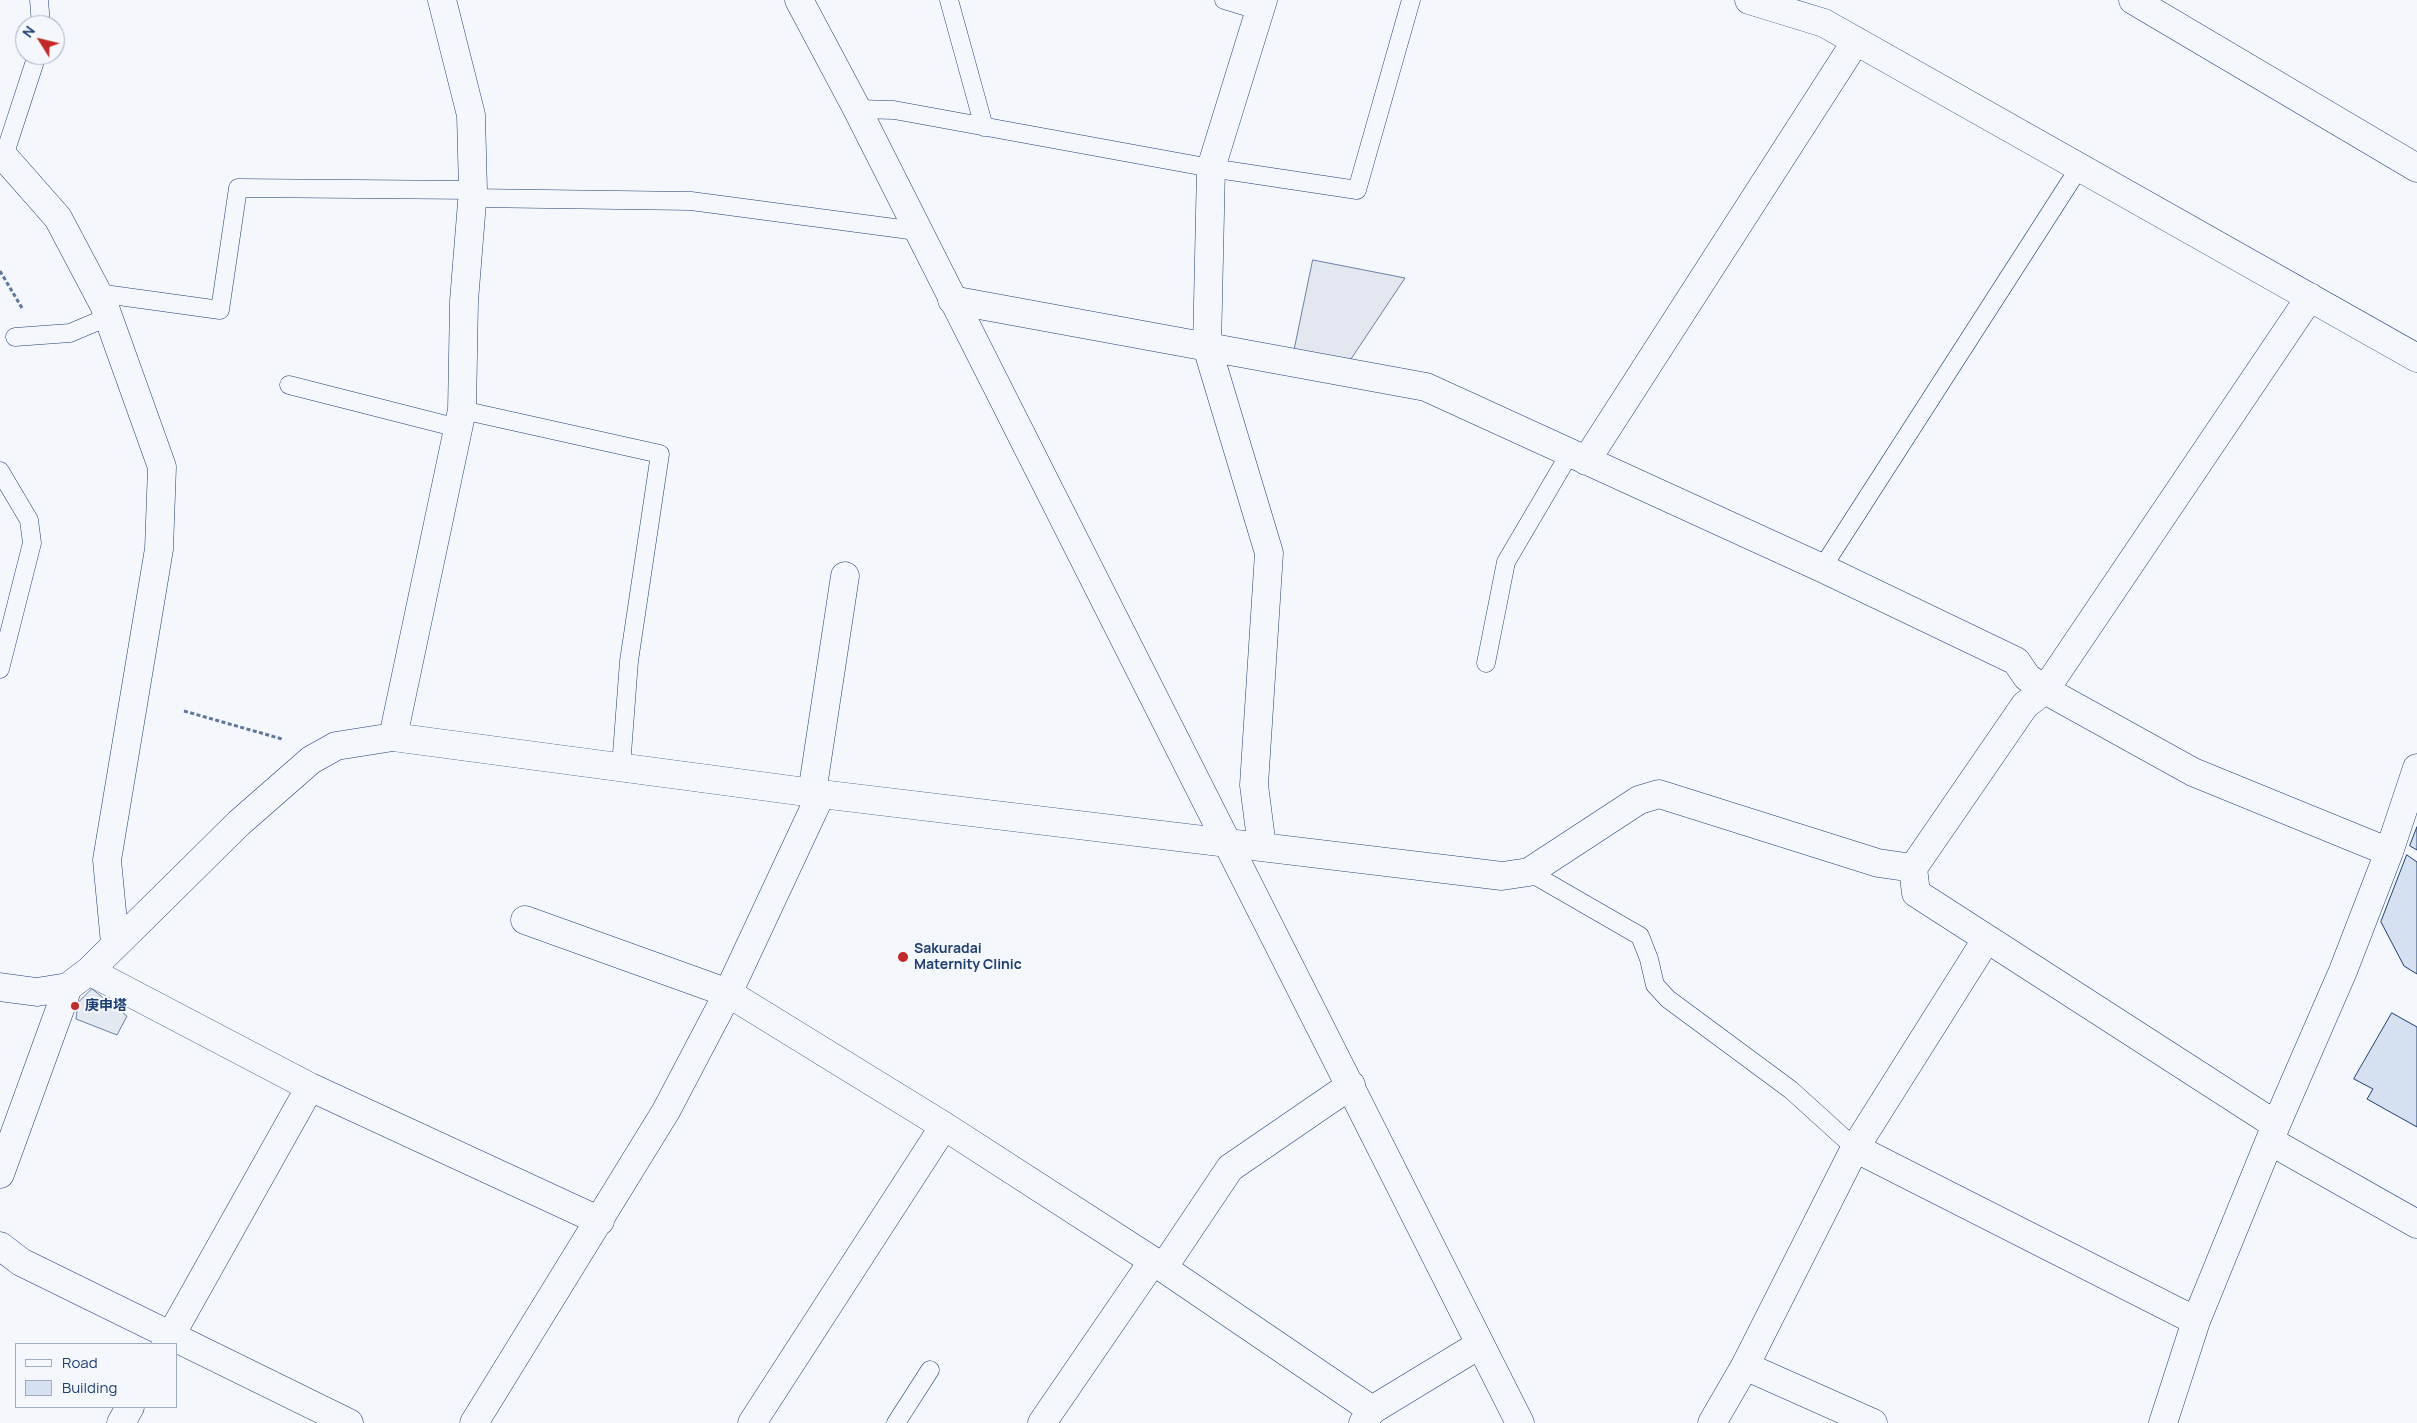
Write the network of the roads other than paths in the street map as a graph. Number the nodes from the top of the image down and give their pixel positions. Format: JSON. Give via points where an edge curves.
{"nodes":[{"id":1,"x":38,"y":0,"type":"edge"},
{"id":2,"x":442,"y":0,"type":"edge"},
{"id":3,"x":799,"y":0,"type":"edge"},
{"id":4,"x":949,"y":0,"type":"edge"},
{"id":5,"x":1224,"y":0,"type":"edge"},
{"id":6,"x":1411,"y":0,"type":"edge"},
{"id":7,"x":1749,"y":0,"type":"edge"},
{"id":8,"x":2133,"y":0,"type":"edge"},
{"id":9,"x":1262,"y":6,"type":"edge"},
{"id":10,"x":40,"y":15,"type":"edge"},
{"id":11,"x":1856,"y":41,"type":"junction"},
{"id":12,"x":34,"y":65,"type":"edge"},
{"id":13,"x":857,"y":109,"type":"junction"},
{"id":14,"x":984,"y":127,"type":"junction"},
{"id":15,"x":7,"y":160,"type":"joint"},
{"id":16,"x":1211,"y":168,"type":"junction"},
{"id":17,"x":2079,"y":168,"type":"junction"},
{"id":18,"x":2417,"y":168,"type":"edge"},
{"id":19,"x":472,"y":194,"type":"junction"},
{"id":20,"x":917,"y":231,"type":"junction"},
{"id":21,"x":2310,"y":296,"type":"junction"},
{"id":22,"x":952,"y":300,"type":"junction"},
{"id":23,"x":103,"y":305,"type":"junction"},
{"id":24,"x":15,"y":338,"type":"dead end"},
{"id":25,"x":1207,"y":347,"type":"junction"},
{"id":26,"x":2417,"y":358,"type":"edge"},
{"id":27,"x":289,"y":385,"type":"dead end"},
{"id":28,"x":460,"y":419,"type":"junction"},
{"id":29,"x":1578,"y":457,"type":"junction"},
{"id":30,"x":0,"y":471,"type":"edge"},
{"id":31,"x":1822,"y":568,"type":"junction"},
{"id":32,"x":845,"y":576,"type":"dead end"},
{"id":33,"x":1486,"y":663,"type":"dead end"},
{"id":34,"x":0,"y":669,"type":"edge"},
{"id":35,"x":2045,"y":690,"type":"junction"},
{"id":36,"x":393,"y":737,"type":"junction"},
{"id":37,"x":621,"y":767,"type":"junction"},
{"id":38,"x":2415,"y":777,"type":"edge"},
{"id":39,"x":817,"y":794,"type":"junction"},
{"id":40,"x":1227,"y":843,"type":"junction"},
{"id":41,"x":1262,"y":847,"type":"junction"},
{"id":42,"x":2389,"y":852,"type":"junction"},
{"id":43,"x":1913,"y":868,"type":"junction"},
{"id":44,"x":1528,"y":872,"type":"junction"},
{"id":45,"x":525,"y":920,"type":"dead end"},
{"id":46,"x":1986,"y":940,"type":"junction"},
{"id":47,"x":115,"y":943,"type":"junction"},
{"id":48,"x":79,"y":979,"type":"junction"},
{"id":49,"x":0,"y":987,"type":"edge"},
{"id":50,"x":728,"y":993,"type":"junction"},
{"id":51,"x":1351,"y":1085,"type":"junction"},
{"id":52,"x":310,"y":1087,"type":"junction"},
{"id":53,"x":944,"y":1126,"type":"junction"},
{"id":54,"x":2273,"y":1133,"type":"junction"},
{"id":55,"x":1854,"y":1148,"type":"junction"},
{"id":56,"x":0,"y":1174,"type":"edge"},
{"id":57,"x":600,"y":1221,"type":"junction"},
{"id":58,"x":2417,"y":1224,"type":"edge"},
{"id":59,"x":0,"y":1246,"type":"edge"},
{"id":60,"x":1158,"y":1264,"type":"junction"},
{"id":61,"x":2196,"y":1321,"type":"junction"},
{"id":62,"x":169,"y":1340,"type":"edge"},
{"id":63,"x":178,"y":1344,"type":"edge"},
{"id":64,"x":1479,"y":1345,"type":"junction"},
{"id":65,"x":1745,"y":1366,"type":"junction"},
{"id":66,"x":930,"y":1370,"type":"dead end"},
{"id":67,"x":129,"y":1408,"type":"edge"},
{"id":68,"x":1368,"y":1416,"type":"edge"},
{"id":69,"x":121,"y":1423,"type":"edge"},
{"id":70,"x":348,"y":1423,"type":"edge"},
{"id":71,"x":474,"y":1423,"type":"edge"},
{"id":72,"x":752,"y":1423,"type":"edge"},
{"id":73,"x":896,"y":1423,"type":"edge"},
{"id":74,"x":1042,"y":1423,"type":"edge"},
{"id":75,"x":1520,"y":1423,"type":"edge"},
{"id":76,"x":1712,"y":1423,"type":"edge"},
{"id":77,"x":1873,"y":1423,"type":"edge"},
{"id":78,"x":2163,"y":1423,"type":"edge"}],
"edges":[{"from":1,"to":10,"type":"lane"},
{"from":2,"to":19,"type":"street","via":[[471,115]]},
{"from":3,"to":13,"type":"street"},
{"from":4,"to":14,"type":"lane"},
{"from":5,"to":9,"type":"lane"},
{"from":6,"to":16,"type":"lane","via":[[1357,190]]},
{"from":7,"to":11,"type":"street","via":[[1824,23]]},
{"from":8,"to":18,"type":"street"},
{"from":9,"to":16,"type":"street"},
{"from":11,"to":17,"type":"street"},
{"from":11,"to":29,"type":"street"},
{"from":12,"to":15,"type":"lane","via":[[5,153]]},
{"from":13,"to":14,"type":"lane","via":[[894,110]]},
{"from":13,"to":20,"type":"street"},
{"from":14,"to":16,"type":"lane"},
{"from":15,"to":23,"type":"street","via":[[58,218]]},
{"from":16,"to":25,"type":"street"},
{"from":17,"to":21,"type":"street"},
{"from":17,"to":31,"type":"lane"},
{"from":19,"to":20,"type":"lane","via":[[691,201]]},
{"from":19,"to":23,"type":"lane","via":[[238,188],[220,310]]},
{"from":19,"to":28,"type":"street"},
{"from":20,"to":22,"type":"street"},
{"from":21,"to":26,"type":"street"},
{"from":21,"to":35,"type":"street"},
{"from":22,"to":25,"type":"street"},
{"from":22,"to":40,"type":"street"},
{"from":23,"to":24,"type":"lane","via":[[70,333]]},
{"from":23,"to":47,"type":"street","via":[[162,467],[159,549],[107,860]]},
{"from":25,"to":29,"type":"street","via":[[1426,388]]},
{"from":25,"to":41,"type":"street","via":[[1269,554],[1254,785]]},
{"from":27,"to":28,"type":"lane"},
{"from":28,"to":36,"type":"street"},
{"from":28,"to":37,"type":"lane","via":[[660,454],[629,661]]},
{"from":29,"to":31,"type":"street"},
{"from":29,"to":33,"type":"lane","via":[[1506,562]]},
{"from":30,"to":34,"type":"lane","via":[[29,520],[32,543]]},
{"from":31,"to":35,"type":"street","via":[[2016,661],[2027,677]]},
{"from":32,"to":39,"type":"street"},
{"from":35,"to":42,"type":"street","via":[[2193,772]]},
{"from":35,"to":43,"type":"street","via":[[2025,705]]},
{"from":36,"to":37,"type":"street"},
{"from":36,"to":47,"type":"street","via":[[336,746],[311,760],[239,823]]},
{"from":37,"to":39,"type":"street"},
{"from":38,"to":42,"type":"street"},
{"from":39,"to":40,"type":"street"},
{"from":39,"to":50,"type":"street"},
{"from":40,"to":41,"type":"street"},
{"from":40,"to":51,"type":"street"},
{"from":41,"to":44,"type":"street","via":[[1502,876]]},
{"from":42,"to":54,"type":"street","via":[[2343,971]]},
{"from":43,"to":44,"type":"street","via":[[1878,863],[1660,794],[1639,800]]},
{"from":43,"to":46,"type":"street","via":[[1916,893]]},
{"from":44,"to":55,"type":"lane","via":[[1640,936],[1654,985],[1668,999],[1791,1090]]},
{"from":45,"to":50,"type":"street"},
{"from":46,"to":54,"type":"street"},
{"from":46,"to":55,"type":"street"},
{"from":47,"to":48,"type":"street"},
{"from":48,"to":49,"type":"street","via":[[37,992]]},
{"from":48,"to":52,"type":"street"},
{"from":48,"to":56,"type":"street"},
{"from":50,"to":53,"type":"street"},
{"from":50,"to":57,"type":"street","via":[[666,1111]]},
{"from":51,"to":60,"type":"street","via":[[1230,1168]]},
{"from":51,"to":64,"type":"street"},
{"from":52,"to":57,"type":"street"},
{"from":52,"to":62,"type":"street"},
{"from":53,"to":60,"type":"street"},
{"from":53,"to":72,"type":"street"},
{"from":54,"to":58,"type":"street"},
{"from":54,"to":61,"type":"street"},
{"from":55,"to":61,"type":"street"},
{"from":55,"to":65,"type":"street"},
{"from":57,"to":71,"type":"street"},
{"from":59,"to":62,"type":"street","via":[[21,1262]]},
{"from":60,"to":68,"type":"street"},
{"from":60,"to":74,"type":"street"},
{"from":61,"to":78,"type":"street"},
{"from":63,"to":70,"type":"street"},
{"from":64,"to":68,"type":"street"},
{"from":64,"to":75,"type":"street"},
{"from":65,"to":76,"type":"street"},
{"from":65,"to":77,"type":"street"},
{"from":66,"to":73,"type":"lane"},
{"from":67,"to":69,"type":"street"}]}
